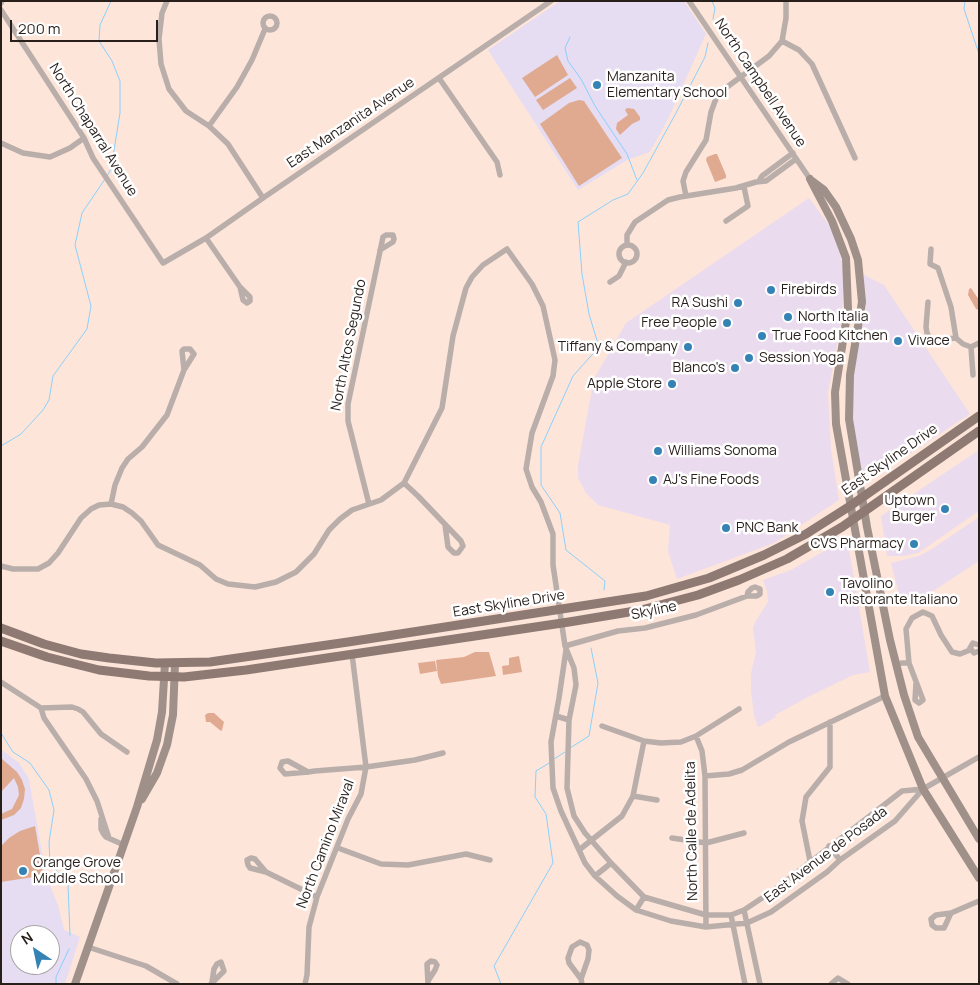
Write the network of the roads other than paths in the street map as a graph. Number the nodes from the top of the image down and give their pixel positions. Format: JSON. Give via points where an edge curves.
{"nodes":[{"id":1,"x":167,"y":1,"type":"edge"},
{"id":2,"x":551,"y":1,"type":"edge"},
{"id":3,"x":689,"y":1,"type":"edge"},
{"id":4,"x":786,"y":1,"type":"edge"},
{"id":5,"x":1,"y":10,"type":"edge"},
{"id":6,"x":265,"y":29,"type":"dead end"},
{"id":7,"x":782,"y":40,"type":"junction"},
{"id":8,"x":439,"y":78,"type":"junction"},
{"id":9,"x":741,"y":78,"type":"junction"},
{"id":10,"x":209,"y":126,"type":"junction"},
{"id":11,"x":84,"y":138,"type":"junction"},
{"id":12,"x":1,"y":143,"type":"edge"},
{"id":13,"x":794,"y":156,"type":"junction"},
{"id":14,"x":855,"y":158,"type":"dead end"},
{"id":15,"x":500,"y":175,"type":"dead end"},
{"id":16,"x":810,"y":179,"type":"junction"},
{"id":17,"x":744,"y":187,"type":"junction"},
{"id":18,"x":686,"y":196,"type":"junction"},
{"id":19,"x":263,"y":198,"type":"junction"},
{"id":20,"x":726,"y":221,"type":"dead end"},
{"id":21,"x":206,"y":238,"type":"junction"},
{"id":22,"x":627,"y":245,"type":"junction"},
{"id":23,"x":931,"y":249,"type":"dead end"},
{"id":24,"x":380,"y":250,"type":"dead end"},
{"id":25,"x":626,"y":262,"type":"junction"},
{"id":26,"x":163,"y":263,"type":"joint"},
{"id":27,"x":610,"y":282,"type":"dead end"},
{"id":28,"x":240,"y":287,"type":"dead end"},
{"id":29,"x":928,"y":302,"type":"dead end"},
{"id":30,"x":956,"y":338,"type":"junction"},
{"id":31,"x":979,"y":343,"type":"edge"},
{"id":32,"x":971,"y":347,"type":"junction"},
{"id":33,"x":184,"y":370,"type":"dead end"},
{"id":34,"x":973,"y":375,"type":"dead end"},
{"id":35,"x":979,"y":416,"type":"edge"},
{"id":36,"x":979,"y":431,"type":"edge"},
{"id":37,"x":404,"y":483,"type":"junction"},
{"id":38,"x":863,"y":496,"type":"junction"},
{"id":39,"x":111,"y":504,"type":"junction"},
{"id":40,"x":368,"y":504,"type":"junction"},
{"id":41,"x":850,"y":506,"type":"junction"},
{"id":42,"x":865,"y":511,"type":"junction"},
{"id":43,"x":853,"y":519,"type":"junction"},
{"id":44,"x":445,"y":525,"type":"junction"},
{"id":45,"x":1,"y":566,"type":"edge"},
{"id":46,"x":691,"y":583,"type":"junction"},
{"id":47,"x":747,"y":596,"type":"dead end"},
{"id":48,"x":560,"y":610,"type":"junction"},
{"id":49,"x":596,"y":618,"type":"junction"},
{"id":50,"x":562,"y":623,"type":"junction"},
{"id":51,"x":464,"y":624,"type":"junction"},
{"id":52,"x":1,"y":628,"type":"edge"},
{"id":53,"x":1,"y":641,"type":"edge"},
{"id":54,"x":979,"y":645,"type":"edge"},
{"id":55,"x":396,"y":648,"type":"junction"},
{"id":56,"x":565,"y":648,"type":"junction"},
{"id":57,"x":970,"y":650,"type":"junction"},
{"id":58,"x":979,"y":651,"type":"edge"},
{"id":59,"x":352,"y":654,"type":"junction"},
{"id":60,"x":165,"y":663,"type":"junction"},
{"id":61,"x":176,"y":663,"type":"junction"},
{"id":62,"x":909,"y":663,"type":"junction"},
{"id":63,"x":896,"y":666,"type":"junction"},
{"id":64,"x":165,"y":677,"type":"junction"},
{"id":65,"x":175,"y":677,"type":"junction"},
{"id":66,"x":1,"y":682,"type":"edge"},
{"id":67,"x":916,"y":683,"type":"dead end"},
{"id":68,"x":885,"y":696,"type":"junction"},
{"id":69,"x":41,"y":708,"type":"junction"},
{"id":70,"x":739,"y":709,"type":"dead end"},
{"id":71,"x":556,"y":716,"type":"junction"},
{"id":72,"x":569,"y":720,"type":"junction"},
{"id":73,"x":830,"y":722,"type":"junction"},
{"id":74,"x":602,"y":726,"type":"dead end"},
{"id":75,"x":696,"y":736,"type":"junction"},
{"id":76,"x":644,"y":741,"type":"junction"},
{"id":77,"x":127,"y":752,"type":"dead end"},
{"id":78,"x":443,"y":753,"type":"dead end"},
{"id":79,"x":979,"y":757,"type":"edge"},
{"id":80,"x":366,"y":767,"type":"junction"},
{"id":81,"x":308,"y":772,"type":"dead end"},
{"id":82,"x":705,"y":776,"type":"junction"},
{"id":83,"x":942,"y":778,"type":"junction"},
{"id":84,"x":923,"y":789,"type":"junction"},
{"id":85,"x":633,"y":796,"type":"junction"},
{"id":86,"x":657,"y":800,"type":"dead end"},
{"id":87,"x":137,"y":807,"type":"junction"},
{"id":88,"x":744,"y":833,"type":"dead end"},
{"id":89,"x":672,"y":838,"type":"dead end"},
{"id":90,"x":979,"y":839,"type":"edge"},
{"id":91,"x":592,"y":841,"type":"junction"},
{"id":92,"x":706,"y":843,"type":"junction"},
{"id":93,"x":124,"y":845,"type":"junction"},
{"id":94,"x":829,"y":846,"type":"junction"},
{"id":95,"x":338,"y":848,"type":"junction"},
{"id":96,"x":579,"y":850,"type":"junction"},
{"id":97,"x":490,"y":860,"type":"dead end"},
{"id":98,"x":840,"y":860,"type":"junction"},
{"id":99,"x":810,"y":861,"type":"junction"},
{"id":100,"x":611,"y":863,"type":"junction"},
{"id":101,"x":266,"y":872,"type":"dead end"},
{"id":102,"x":595,"y":876,"type":"junction"},
{"id":103,"x":979,"y":878,"type":"edge"},
{"id":104,"x":317,"y":897,"type":"junction"},
{"id":105,"x":644,"y":897,"type":"junction"},
{"id":106,"x":979,"y":901,"type":"edge"},
{"id":107,"x":636,"y":910,"type":"junction"},
{"id":108,"x":744,"y":910,"type":"junction"},
{"id":109,"x":951,"y":913,"type":"dead end"},
{"id":110,"x":706,"y":915,"type":"junction"},
{"id":111,"x":731,"y":915,"type":"junction"},
{"id":112,"x":747,"y":923,"type":"junction"},
{"id":113,"x":733,"y":925,"type":"junction"},
{"id":114,"x":706,"y":927,"type":"junction"},
{"id":115,"x":88,"y":947,"type":"junction"},
{"id":116,"x":581,"y":981,"type":"edge"},
{"id":117,"x":75,"y":984,"type":"edge"},
{"id":118,"x":177,"y":984,"type":"edge"},
{"id":119,"x":304,"y":984,"type":"edge"},
{"id":120,"x":746,"y":984,"type":"edge"},
{"id":121,"x":760,"y":984,"type":"edge"},
{"id":122,"x":831,"y":984,"type":"edge"},
{"id":123,"x":848,"y":984,"type":"edge"}],
"edges":[{"from":1,"to":10,"type":"street","via":[[159,39],[161,64],[169,89],[186,111]]},
{"from":2,"to":8,"type":"street","name":"East Manzanita Avenue"},
{"from":3,"to":9,"type":"street","name":"North Campbell Avenue"},
{"from":4,"to":7,"type":"street"},
{"from":5,"to":11,"type":"street","name":"North Chaparral Avenue"},
{"from":6,"to":10,"type":"street","via":[[237,87]]},
{"from":7,"to":9,"type":"street","via":[[770,56]]},
{"from":7,"to":14,"type":"street","via":[[799,50],[812,64]]},
{"from":8,"to":15,"type":"street","via":[[497,162]]},
{"from":8,"to":19,"type":"street","name":"East Manzanita Avenue"},
{"from":9,"to":13,"type":"street","name":"North Campbell Avenue"},
{"from":9,"to":18,"type":"street","via":[[717,96],[706,140],[683,181]]},
{"from":10,"to":19,"type":"street","via":[[228,144]]},
{"from":11,"to":12,"type":"street","via":[[50,157],[23,152]]},
{"from":11,"to":26,"type":"street","name":"North Chaparral Avenue","via":[[93,158]]},
{"from":13,"to":16,"type":"street","name":"North Campbell Avenue"},
{"from":13,"to":17,"type":"street","via":[[762,176],[759,182]]},
{"from":16,"to":38,"type":"main road","name":"North Campbell Avenue","via":[[824,190],[836,207],[858,260],[862,302],[849,398]]},
{"from":16,"to":41,"type":"main road","name":"North Campbell Avenue","via":[[832,221],[846,258],[848,308],[835,400]]},
{"from":17,"to":18,"type":"street"},
{"from":17,"to":20,"type":"street","via":[[748,206]]},
{"from":18,"to":22,"type":"street","via":[[668,200],[636,222],[627,235]]},
{"from":19,"to":21,"type":"street","name":"East Manzanita Avenue"},
{"from":21,"to":26,"type":"street","name":"East Manzanita Avenue"},
{"from":21,"to":28,"type":"street"},
{"from":22,"to":25,"type":"street","via":[[619,253]]},
{"from":22,"to":25,"type":"street","via":[[637,253],[634,260]]},
{"from":23,"to":30,"type":"street","via":[[930,264],[938,268],[951,306]]},
{"from":24,"to":40,"type":"street","name":"North Altos Segundo","via":[[348,404],[348,421]]},
{"from":25,"to":27,"type":"street","via":[[619,276]]},
{"from":29,"to":30,"type":"street","via":[[926,327],[930,338]]},
{"from":30,"to":32,"type":"street"},
{"from":31,"to":32,"type":"street"},
{"from":32,"to":34,"type":"street"},
{"from":33,"to":39,"type":"street","via":[[167,415],[122,468]]},
{"from":35,"to":38,"type":"main road","name":"East Skyline Drive"},
{"from":36,"to":42,"type":"main road","name":"East Skyline Drive"},
{"from":37,"to":40,"type":"street","via":[[381,500]]},
{"from":37,"to":44,"type":"street"},
{"from":37,"to":48,"type":"street","name":"East Avenue de Posada","via":[[442,408],[452,336],[466,288],[483,265],[507,249],[543,306],[556,360],[532,433],[526,469],[553,534],[553,565]]},
{"from":38,"to":41,"type":"main road","name":"East Skyline Drive"},
{"from":38,"to":42,"type":"main road","name":"North Campbell Avenue"},
{"from":39,"to":40,"type":"street","via":[[132,513],[158,545],[200,565],[216,579],[255,587],[276,582],[296,572],[340,519]]},
{"from":39,"to":45,"type":"street","via":[[99,505],[81,518],[49,563],[38,569]]},
{"from":41,"to":43,"type":"main road","name":"North Campbell Avenue"},
{"from":41,"to":46,"type":"main road","name":"East Skyline Drive","via":[[806,534],[764,555]]},
{"from":42,"to":43,"type":"main road","name":"East Skyline Drive"},
{"from":42,"to":63,"type":"main road","name":"North Campbell Avenue"},
{"from":43,"to":49,"type":"main road","name":"East Skyline Drive","via":[[786,559],[730,584],[667,604]]},
{"from":43,"to":68,"type":"main road","name":"North Campbell Avenue"},
{"from":44,"to":44,"type":"street","via":[[448,547],[454,553],[458,552],[463,546],[461,541]]},
{"from":46,"to":48,"type":"main road","name":"East Skyline Drive","via":[[646,596]]},
{"from":46,"to":49,"type":"main road","via":[[679,595]]},
{"from":47,"to":56,"type":"street","name":"Skyline","via":[[696,615],[618,631]]},
{"from":48,"to":50,"type":"street","name":"East Avenue de Posada"},
{"from":48,"to":51,"type":"main road","name":"East Skyline Drive"},
{"from":49,"to":50,"type":"main road","name":"East Skyline Drive"},
{"from":50,"to":55,"type":"main road","name":"East Skyline Drive"},
{"from":50,"to":56,"type":"street","name":"East Avenue de Posada"},
{"from":51,"to":55,"type":"main road","via":[[445,631],[400,638]]},
{"from":51,"to":61,"type":"main road","name":"East Skyline Drive","via":[[257,656]]},
{"from":52,"to":60,"type":"main road","name":"East Skyline Drive","via":[[81,654]]},
{"from":53,"to":64,"type":"main road","name":"East Skyline Drive","via":[[47,658],[98,670]]},
{"from":54,"to":57,"type":"street","via":[[973,643]]},
{"from":55,"to":59,"type":"main road","name":"East Skyline Drive"},
{"from":56,"to":71,"type":"street","name":"East Avenue de Posada"},
{"from":56,"to":72,"type":"street","name":"East Avenue de Posada","via":[[574,668],[576,685]]},
{"from":57,"to":58,"type":"street","via":[[974,653]]},
{"from":57,"to":62,"type":"street","via":[[960,654],[952,652],[932,616],[923,612],[912,618],[906,629]]},
{"from":59,"to":65,"type":"main road","name":"East Skyline Drive","via":[[211,675]]},
{"from":59,"to":80,"type":"street","name":"North Camino Miraval"},
{"from":60,"to":61,"type":"main road","name":"East Skyline Drive"},
{"from":60,"to":64,"type":"main road"},
{"from":61,"to":65,"type":"main road"},
{"from":62,"to":63,"type":"street"},
{"from":62,"to":67,"type":"street"},
{"from":63,"to":83,"type":"main road","name":"North Campbell Avenue","via":[[918,737]]},
{"from":64,"to":65,"type":"main road","name":"East Skyline Drive"},
{"from":64,"to":87,"type":"main road","via":[[159,729]]},
{"from":65,"to":87,"type":"main road","via":[[167,745],[157,774]]},
{"from":66,"to":69,"type":"street"},
{"from":68,"to":73,"type":"street"},
{"from":68,"to":84,"type":"main road","name":"North Campbell Avenue"},
{"from":69,"to":77,"type":"street","via":[[78,709],[102,734]]},
{"from":69,"to":93,"type":"street","via":[[44,718],[86,779],[101,817],[102,831],[106,837]]},
{"from":70,"to":75,"type":"street"},
{"from":71,"to":72,"type":"street"},
{"from":71,"to":96,"type":"street","name":"East Avenue de Posada","via":[[551,742],[553,788]]},
{"from":72,"to":91,"type":"street","name":"East Avenue de Posada","via":[[568,797],[574,816]]},
{"from":73,"to":82,"type":"street","via":[[742,770]]},
{"from":73,"to":99,"type":"street","via":[[830,767],[806,797],[802,821]]},
{"from":74,"to":76,"type":"street"},
{"from":75,"to":76,"type":"street","via":[[681,742]]},
{"from":75,"to":82,"type":"street","name":"North Calle de Adelita","via":[[702,751]]},
{"from":76,"to":85,"type":"street"},
{"from":78,"to":80,"type":"street"},
{"from":79,"to":83,"type":"street","name":"East Avenue de Posada"},
{"from":80,"to":81,"type":"street"},
{"from":80,"to":95,"type":"street","name":"North Camino Miraval","via":[[361,794]]},
{"from":82,"to":92,"type":"street","name":"North Calle de Adelita"},
{"from":83,"to":84,"type":"street","name":"East Avenue de Posada"},
{"from":83,"to":90,"type":"main road","name":"North Campbell Avenue"},
{"from":84,"to":94,"type":"street","name":"East Avenue de Posada","via":[[902,791]]},
{"from":84,"to":98,"type":"street","name":"East Avenue de Posada","via":[[895,821]]},
{"from":84,"to":103,"type":"main road","name":"North Campbell Avenue"},
{"from":85,"to":86,"type":"street"},
{"from":85,"to":91,"type":"street","via":[[622,816]]},
{"from":87,"to":93,"type":"main road"},
{"from":88,"to":92,"type":"street"},
{"from":89,"to":92,"type":"street"},
{"from":91,"to":96,"type":"street"},
{"from":91,"to":100,"type":"street","name":"East Avenue de Posada"},
{"from":92,"to":110,"type":"street","name":"North Calle de Adelita"},
{"from":93,"to":115,"type":"main road"},
{"from":94,"to":98,"type":"street"},
{"from":94,"to":99,"type":"street","name":"East Avenue de Posada"},
{"from":95,"to":97,"type":"street","via":[[381,864],[408,865],[466,854]]},
{"from":95,"to":104,"type":"street","name":"North Camino Miraval"},
{"from":96,"to":102,"type":"street","name":"East Avenue de Posada"},
{"from":98,"to":112,"type":"street","name":"East Avenue de Posada","via":[[771,912]]},
{"from":99,"to":108,"type":"street","name":"East Avenue de Posada"},
{"from":100,"to":102,"type":"street"},
{"from":100,"to":105,"type":"street","name":"East Avenue de Posada"},
{"from":101,"to":104,"type":"street"},
{"from":102,"to":107,"type":"street","name":"East Avenue de Posada"},
{"from":104,"to":119,"type":"street","name":"North Camino Miraval","via":[[309,927]]},
{"from":105,"to":107,"type":"street"},
{"from":105,"to":110,"type":"street","name":"East Avenue de Posada"},
{"from":106,"to":109,"type":"street"},
{"from":107,"to":114,"type":"street","name":"East Avenue de Posada"},
{"from":108,"to":111,"type":"street","name":"East Avenue de Posada"},
{"from":108,"to":112,"type":"street"},
{"from":110,"to":111,"type":"street","name":"East Avenue de Posada"},
{"from":110,"to":114,"type":"street","name":"North Calle de Adelita"},
{"from":111,"to":113,"type":"street"},
{"from":112,"to":113,"type":"street","name":"East Avenue de Posada"},
{"from":112,"to":121,"type":"street"},
{"from":113,"to":114,"type":"street","name":"East Avenue de Posada"},
{"from":113,"to":120,"type":"street"},
{"from":115,"to":117,"type":"main road"},
{"from":115,"to":118,"type":"street","via":[[146,966]]},
{"from":116,"to":116,"type":"street","via":[[589,950],[580,942],[572,947],[568,958]]},
{"from":122,"to":123,"type":"street","via":[[838,978]]}]}
